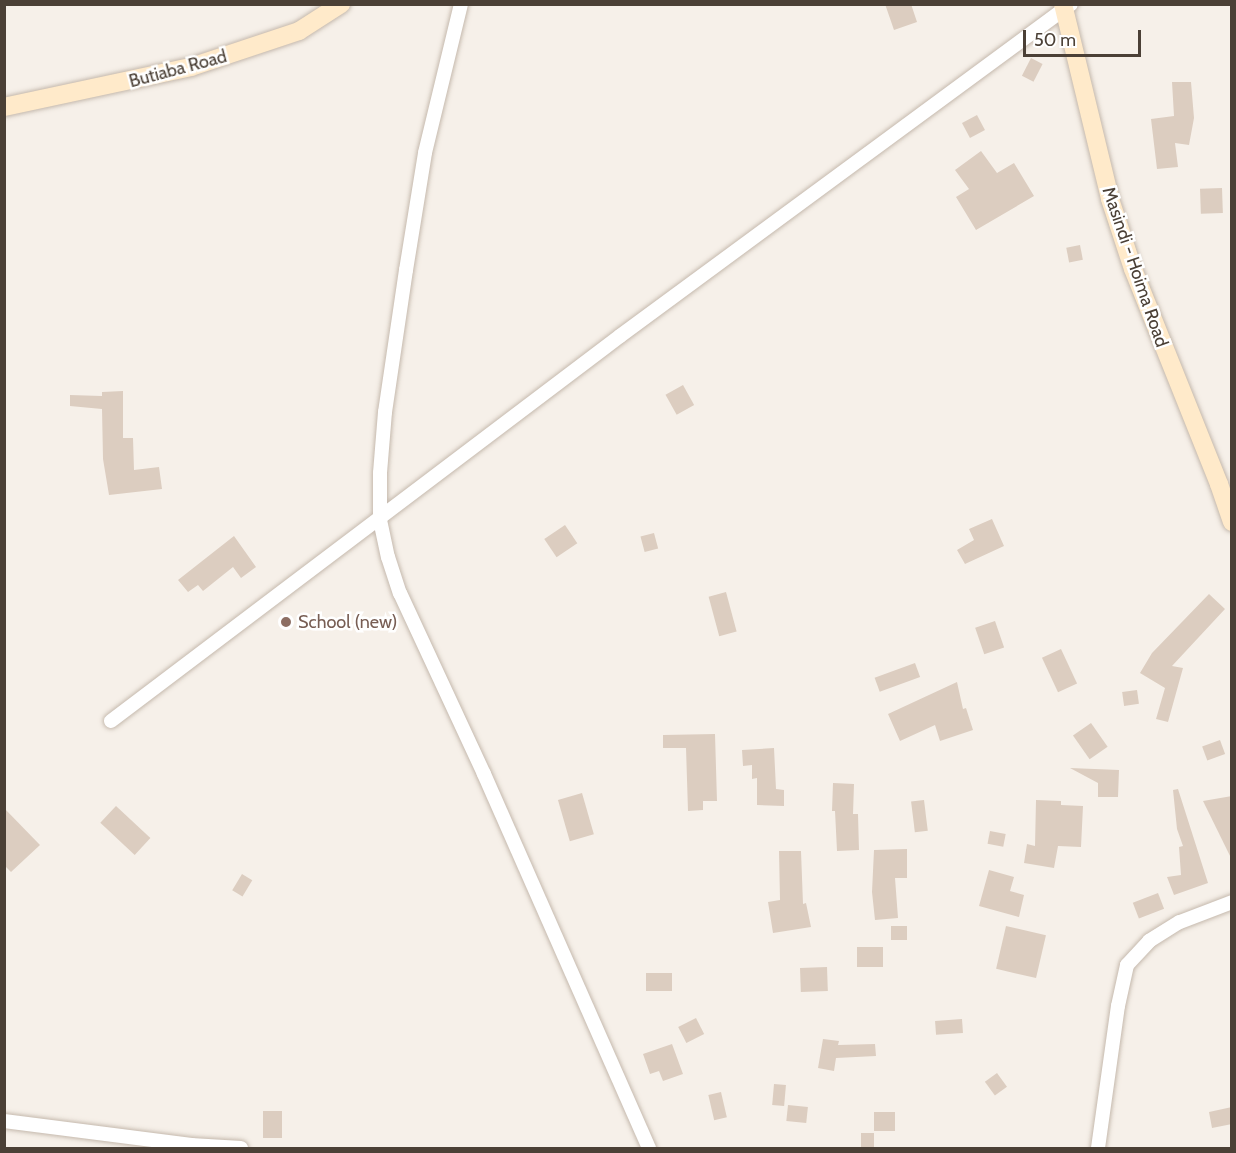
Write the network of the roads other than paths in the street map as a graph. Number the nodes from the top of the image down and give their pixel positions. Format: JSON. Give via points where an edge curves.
{"nodes":[{"id":1,"x":341,"y":4,"type":"edge"},
{"id":2,"x":461,"y":4,"type":"edge"},
{"id":3,"x":1066,"y":6,"type":"edge"},
{"id":4,"x":4,"y":107,"type":"edge"},
{"id":5,"x":380,"y":520,"type":"junction"},
{"id":6,"x":1232,"y":522,"type":"edge"},
{"id":7,"x":111,"y":721,"type":"dead end"},
{"id":8,"x":1232,"y":902,"type":"edge"},
{"id":9,"x":4,"y":1121,"type":"edge"},
{"id":10,"x":241,"y":1149,"type":"edge"},
{"id":11,"x":649,"y":1149,"type":"edge"},
{"id":12,"x":1098,"y":1149,"type":"edge"}],
"edges":[{"from":1,"to":4,"type":"main road","name":"Butiaba Road","via":[[299,31],[191,67]]},
{"from":2,"to":5,"type":"street","via":[[425,153],[410,247],[385,412]]},
{"from":3,"to":5,"type":"street"},
{"from":3,"to":6,"type":"main road","name":"Masindi - Hoima Road","via":[[1091,125],[1123,239]]},
{"from":5,"to":7,"type":"street"},
{"from":5,"to":11,"type":"street","via":[[400,593]]},
{"from":8,"to":12,"type":"street","via":[[1180,922],[1149,941],[1128,965],[1118,1006]]},
{"from":9,"to":10,"type":"street"}]}
